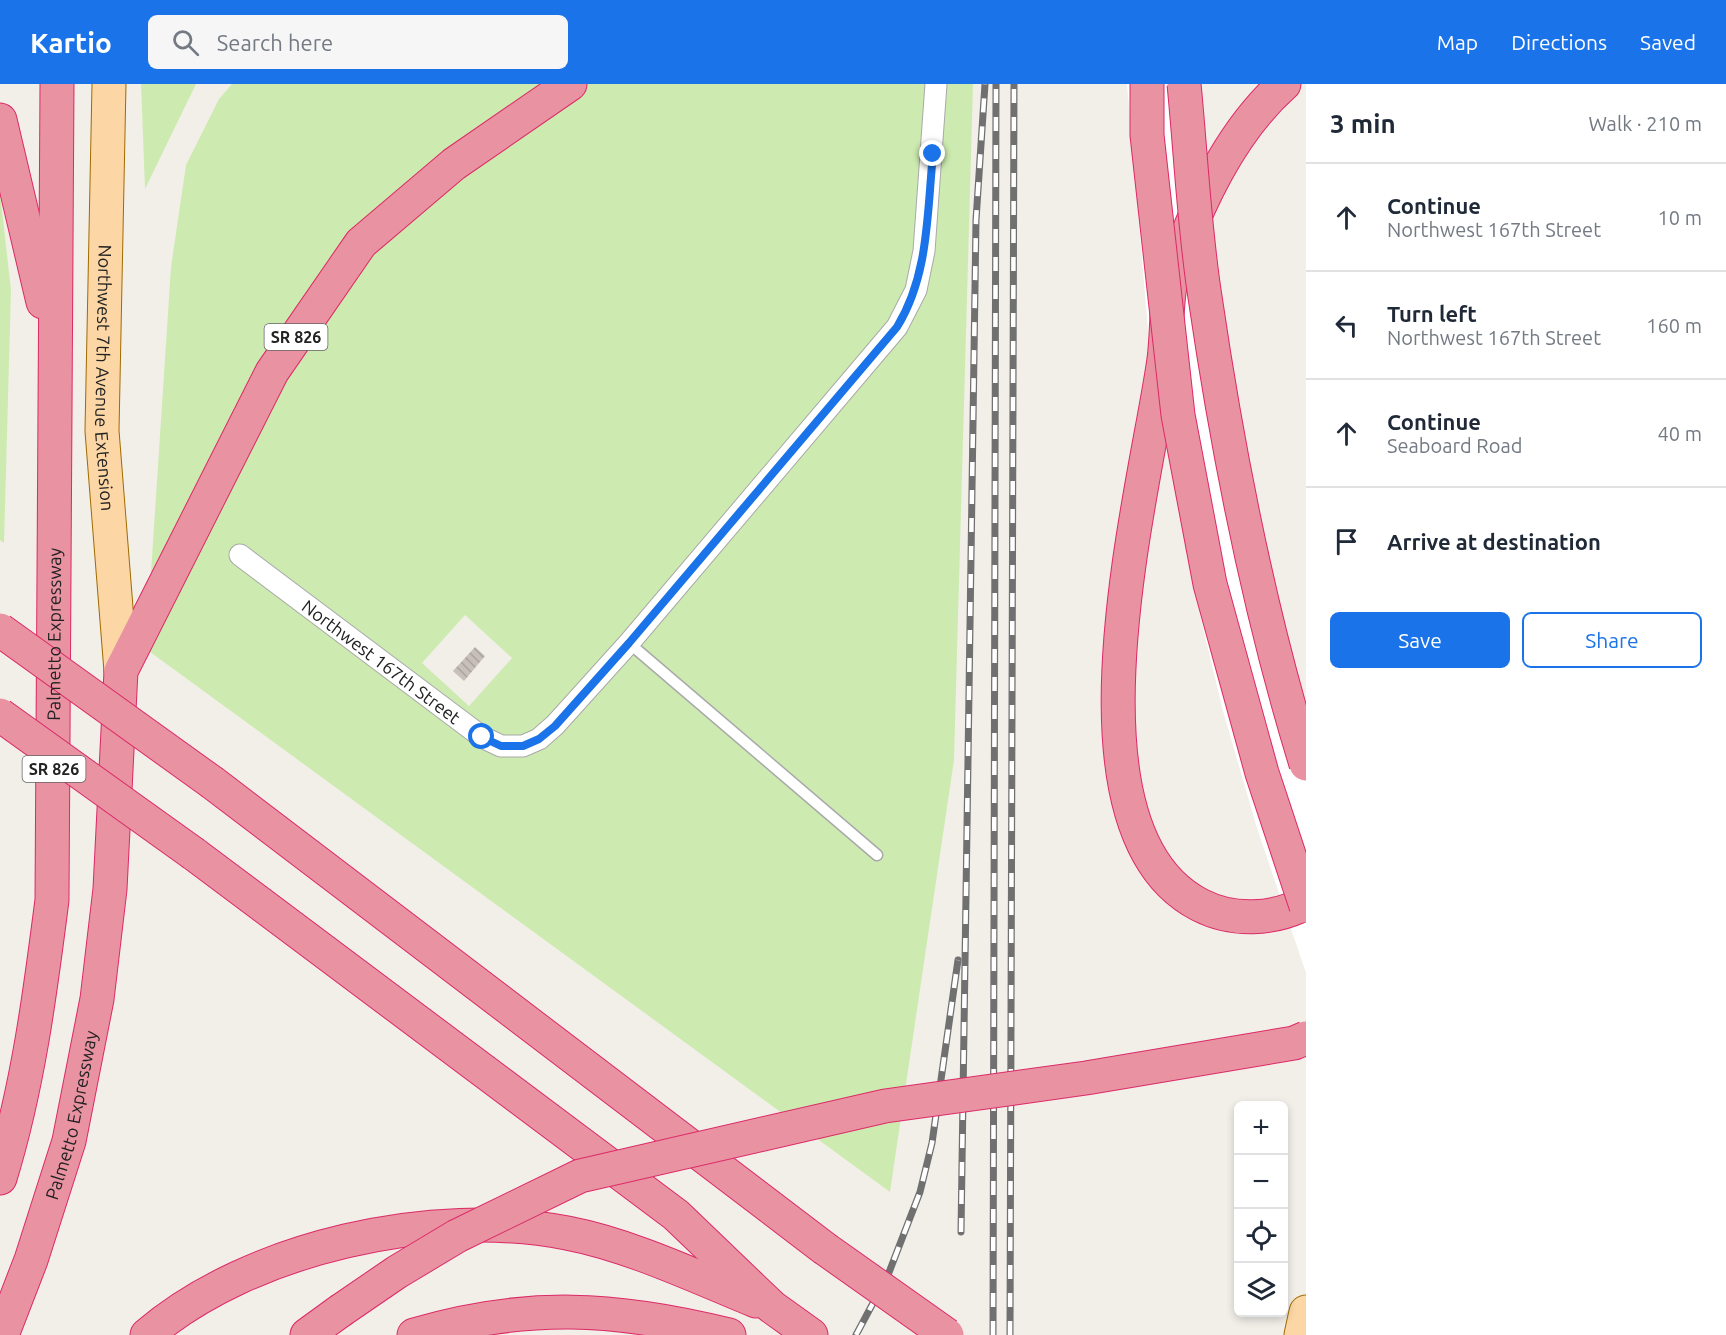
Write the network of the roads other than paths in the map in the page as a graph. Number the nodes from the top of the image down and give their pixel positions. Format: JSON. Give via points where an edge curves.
{"nodes":[{"id":1,"x":57,"y":84,"type":"edge"},
{"id":2,"x":109,"y":84,"type":"edge"},
{"id":3,"x":570,"y":84,"type":"edge"},
{"id":4,"x":936,"y":84,"type":"edge"},
{"id":5,"x":1147,"y":84,"type":"edge"},
{"id":6,"x":1184,"y":84,"type":"edge"},
{"id":7,"x":1284,"y":84,"type":"edge"},
{"id":8,"x":0,"y":120,"type":"edge"},
{"id":9,"x":55,"y":355,"type":"junction"},
{"id":10,"x":240,"y":555,"type":"dead end"},
{"id":11,"x":0,"y":630,"type":"edge"},
{"id":12,"x":629,"y":643,"type":"junction"},
{"id":13,"x":121,"y":671,"type":"junction"},
{"id":14,"x":0,"y":715,"type":"edge"},
{"id":15,"x":1306,"y":764,"type":"edge"},
{"id":16,"x":877,"y":855,"type":"dead end"},
{"id":17,"x":1306,"y":905,"type":"edge"},
{"id":18,"x":1306,"y":1038,"type":"edge"},
{"id":19,"x":0,"y":1178,"type":"edge"},
{"id":20,"x":772,"y":1307,"type":"junction"},
{"id":21,"x":1306,"y":1312,"type":"edge"},
{"id":22,"x":807,"y":1333,"type":"edge"},
{"id":23,"x":2,"y":1335,"type":"edge"},
{"id":24,"x":147,"y":1335,"type":"edge"},
{"id":25,"x":307,"y":1335,"type":"edge"},
{"id":26,"x":414,"y":1335,"type":"edge"},
{"id":27,"x":729,"y":1335,"type":"edge"},
{"id":28,"x":947,"y":1335,"type":"edge"},
{"id":29,"x":1302,"y":1335,"type":"edge"}],
"edges":[{"from":1,"to":9,"type":"highway","name":"Palmetto Expressway","number":"SR 826"},
{"from":2,"to":13,"type":"main road","name":"Northwest 7th Avenue Extension","via":[[102,431]]},
{"from":3,"to":13,"type":"highway","number":"SR 826","via":[[454,164],[361,243],[272,372]]},
{"from":4,"to":12,"type":"street","name":"Northwest 167th Street","via":[[924,251],[908,308]]},
{"from":5,"to":17,"type":"highway","bridge":true,"via":[[1147,135],[1178,415],[1206,562],[1262,773]]},
{"from":6,"to":15,"type":"highway","bridge":true,"via":[[1204,295],[1236,485],[1288,707]]},
{"from":7,"to":17,"type":"highway","via":[[1243,131],[1214,176],[1172,274],[1164,365],[1126,588],[1119,685],[1122,755],[1131,812],[1143,848],[1163,878],[1192,901],[1236,917],[1273,914]]},
{"from":8,"to":9,"type":"highway"},
{"from":9,"to":19,"type":"highway","name":"Palmetto Expressway","number":"SR 826","via":[[52,900],[36,1030]]},
{"from":10,"to":12,"type":"street","name":"Northwest 167th Street","via":[[454,717],[501,746],[523,746],[539,739]]},
{"from":11,"to":28,"type":"highway","bridge":true,"via":[[213,783],[824,1248]]},
{"from":12,"to":16,"type":"lane"},
{"from":13,"to":23,"type":"highway","name":"Palmetto Expressway","number":"SR 826","via":[[110,889],[97,999],[69,1141]]},
{"from":14,"to":20,"type":"highway","bridge":true,"via":[[194,854],[676,1215]]},
{"from":18,"to":25,"type":"highway","bridge":true,"via":[[1086,1078],[885,1106],[580,1176],[457,1236],[397,1272]]},
{"from":20,"to":22,"type":"highway"},
{"from":20,"to":24,"type":"highway","via":[[657,1261],[569,1233],[500,1224],[420,1227],[330,1244],[238,1277],[173,1313]]},
{"from":21,"to":29,"type":"main road"},
{"from":26,"to":27,"type":"highway","via":[[463,1321],[558,1310],[605,1313]]}]}
